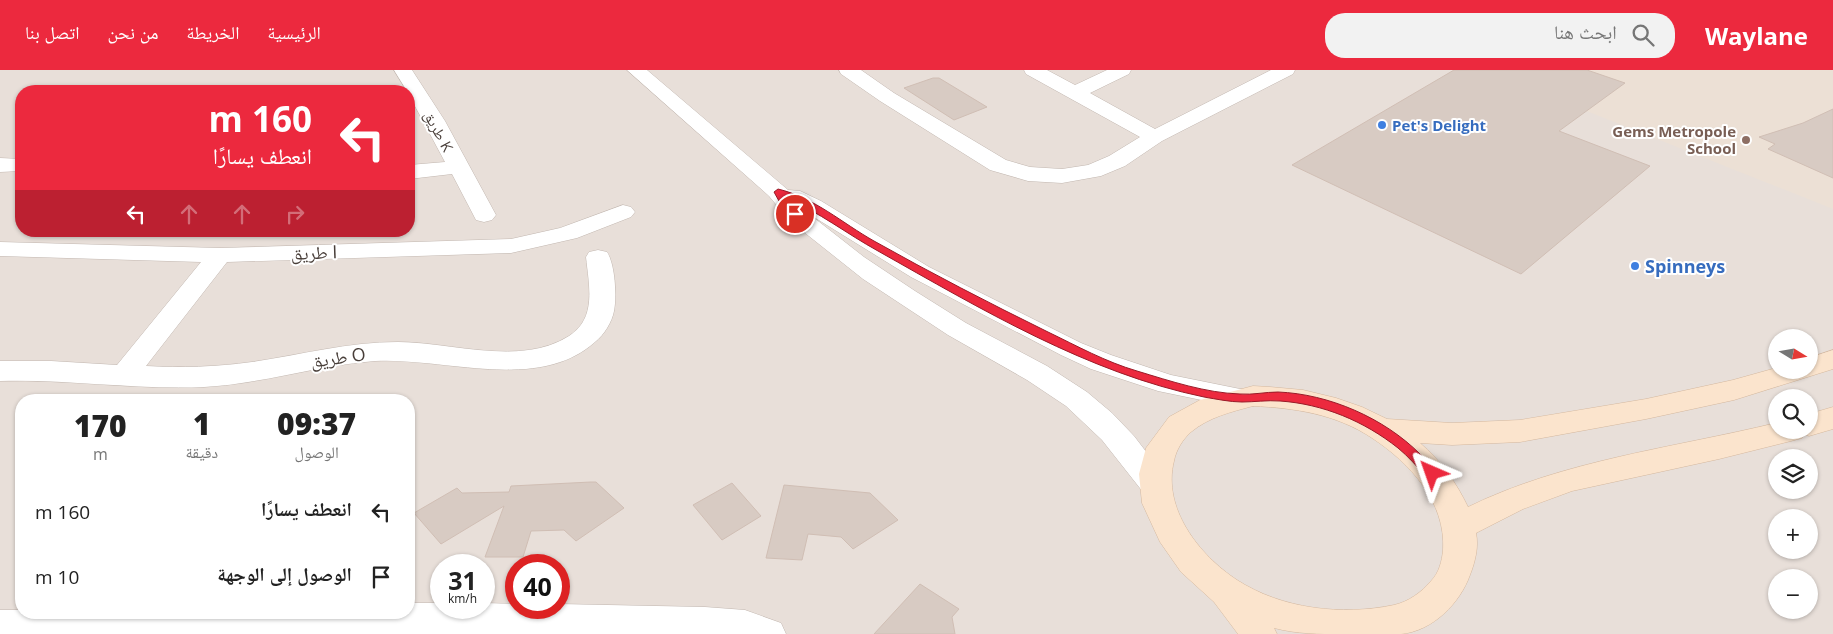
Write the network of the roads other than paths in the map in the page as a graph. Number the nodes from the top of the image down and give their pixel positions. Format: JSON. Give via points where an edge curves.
{"nodes":[{"id":1,"x":403,"y":70,"type":"edge"},
{"id":2,"x":636,"y":70,"type":"edge"},
{"id":3,"x":848,"y":70,"type":"edge"},
{"id":4,"x":1032,"y":70,"type":"edge"},
{"id":5,"x":1122,"y":70,"type":"edge"},
{"id":6,"x":1286,"y":70,"type":"edge"},
{"id":7,"x":412,"y":85,"type":"edge"},
{"id":8,"x":415,"y":89,"type":"edge"},
{"id":9,"x":1075,"y":93,"type":"junction"},
{"id":10,"x":1155,"y":137,"type":"junction"},
{"id":11,"x":15,"y":164,"type":"edge"},
{"id":12,"x":0,"y":165,"type":"edge"},
{"id":13,"x":458,"y":167,"type":"junction"},
{"id":14,"x":415,"y":171,"type":"edge"},
{"id":15,"x":778,"y":192,"type":"junction"},
{"id":16,"x":623,"y":212,"type":"dead end"},
{"id":17,"x":484,"y":215,"type":"dead end"},
{"id":18,"x":65,"y":237,"type":"edge"},
{"id":19,"x":0,"y":249,"type":"edge"},
{"id":20,"x":49,"y":250,"type":"junction"},
{"id":21,"x":220,"y":255,"type":"junction"},
{"id":22,"x":598,"y":257,"type":"dead end"},
{"id":23,"x":1833,"y":359,"type":"edge"},
{"id":24,"x":1818,"y":365,"type":"edge"},
{"id":25,"x":0,"y":370,"type":"edge"},
{"id":26,"x":124,"y":375,"type":"junction"},
{"id":27,"x":1771,"y":379,"type":"edge"},
{"id":28,"x":1240,"y":398,"type":"junction"},
{"id":29,"x":1833,"y":418,"type":"edge"},
{"id":30,"x":1818,"y":422,"type":"edge"},
{"id":31,"x":1381,"y":430,"type":"junction"},
{"id":32,"x":1768,"y":436,"type":"edge"},
{"id":33,"x":1154,"y":483,"type":"junction"},
{"id":34,"x":1459,"y":527,"type":"junction"},
{"id":35,"x":1225,"y":591,"type":"junction"},
{"id":36,"x":415,"y":618,"type":"edge"},
{"id":37,"x":178,"y":619,"type":"edge"},
{"id":38,"x":0,"y":626,"type":"edge"},
{"id":39,"x":1400,"y":626,"type":"edge"},
{"id":40,"x":768,"y":634,"type":"edge"},
{"id":41,"x":1259,"y":634,"type":"edge"}],
"edges":[{"from":1,"to":7,"type":"street","name":"طريق K"},
{"from":2,"to":15,"type":"street"},
{"from":3,"to":10,"type":"street","via":[[998,165],[1028,174],[1062,176],[1093,171],[1117,161]]},
{"from":4,"to":9,"type":"street"},
{"from":5,"to":9,"type":"street"},
{"from":6,"to":10,"type":"street"},
{"from":8,"to":13,"type":"street","name":"طريق K"},
{"from":9,"to":10,"type":"street"},
{"from":11,"to":12,"type":"street"},
{"from":13,"to":14,"type":"street","name":"طريق K"},
{"from":13,"to":17,"type":"street","name":"طريق K"},
{"from":15,"to":28,"type":"street","via":[[803,200],[920,272],[1071,349],[1168,384]]},
{"from":15,"to":33,"type":"street","via":[[795,214],[872,274],[958,329],[1037,372],[1090,410],[1113,431]]},
{"from":16,"to":21,"type":"street","name":"طريق I","via":[[590,227],[512,246]]},
{"from":18,"to":20,"type":"street"},
{"from":19,"to":20,"type":"street","name":"طريق I"},
{"from":20,"to":21,"type":"street","name":"طريق I"},
{"from":21,"to":26,"type":"street"},
{"from":22,"to":26,"type":"street","name":"طريق O","via":[[602,314],[594,329],[578,343],[556,354],[531,360],[509,360],[399,351],[363,353],[213,376]]},
{"from":23,"to":24,"type":"street"},
{"from":25,"to":26,"type":"street","name":"طريق O"},
{"from":27,"to":31,"type":"street","via":[[1646,409],[1520,431],[1452,434]]},
{"from":28,"to":31,"type":"street","via":[[1278,396],[1304,400],[1348,413]]},
{"from":28,"to":33,"type":"street","via":[[1208,407],[1190,416],[1174,430],[1156,463]]},
{"from":29,"to":30,"type":"street"},
{"from":31,"to":34,"type":"street","via":[[1403,445],[1440,483]]},
{"from":32,"to":34,"type":"street","via":[[1569,480],[1512,500]]},
{"from":33,"to":35,"type":"street","via":[[1158,505],[1182,549]]},
{"from":34,"to":39,"type":"street","via":[[1461,549],[1456,570],[1446,589],[1429,606]]},
{"from":35,"to":39,"type":"street","via":[[1286,618],[1319,626]]},
{"from":35,"to":41,"type":"street"},
{"from":36,"to":40,"type":"street","via":[[705,623],[746,626]]},
{"from":37,"to":38,"type":"street"}]}
